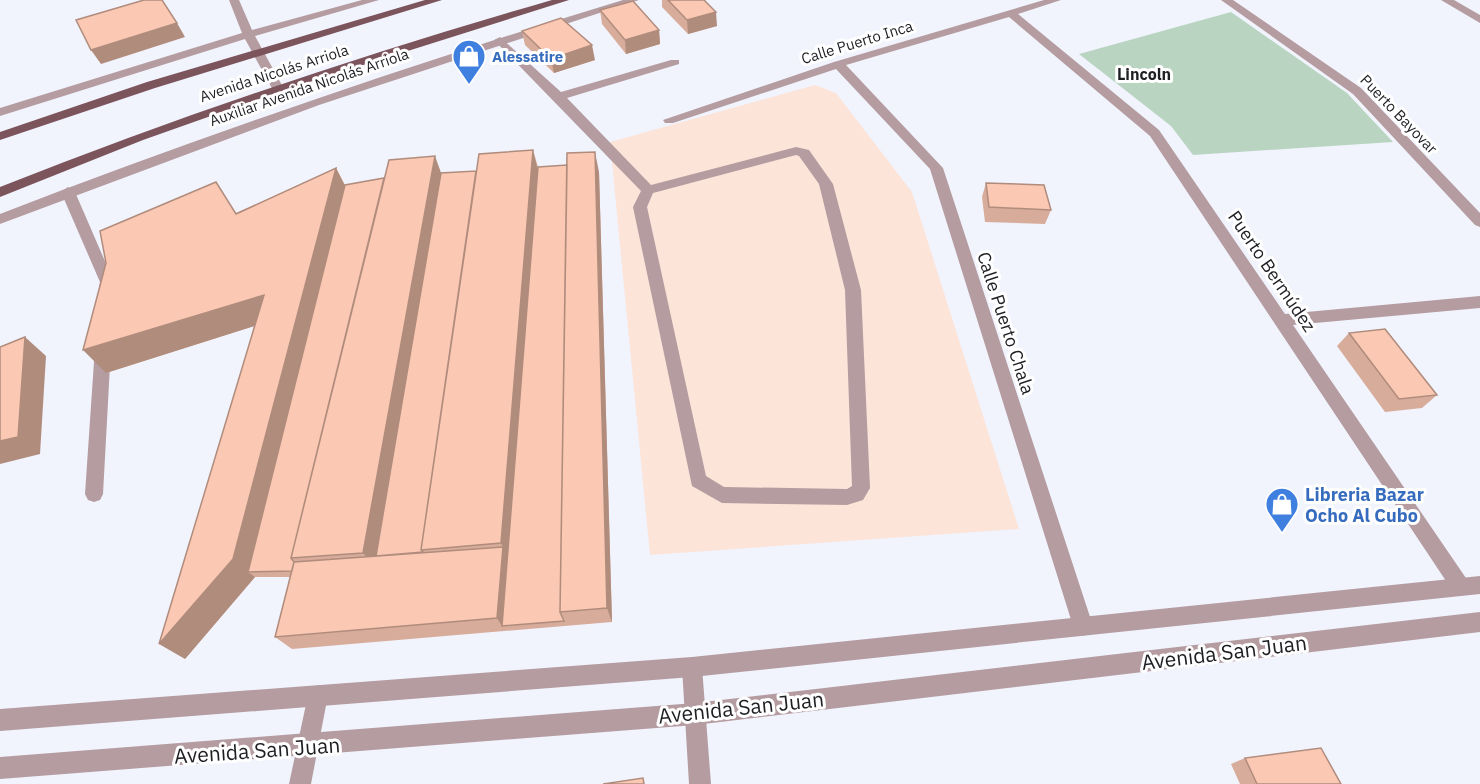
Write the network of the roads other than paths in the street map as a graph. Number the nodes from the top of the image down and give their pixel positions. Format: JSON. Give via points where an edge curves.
{"nodes":[{"id":1,"x":234,"y":0,"type":"edge"},
{"id":2,"x":375,"y":0,"type":"edge"},
{"id":3,"x":437,"y":0,"type":"edge"},
{"id":4,"x":564,"y":0,"type":"edge"},
{"id":5,"x":634,"y":0,"type":"edge"},
{"id":6,"x":1056,"y":0,"type":"edge"},
{"id":7,"x":1226,"y":0,"type":"edge"},
{"id":8,"x":1446,"y":0,"type":"edge"},
{"id":9,"x":1010,"y":13,"type":"junction"},
{"id":10,"x":1479,"y":18,"type":"edge"},
{"id":11,"x":483,"y":23,"type":"junction"},
{"id":12,"x":250,"y":34,"type":"junction"},
{"id":13,"x":500,"y":40,"type":"junction"},
{"id":14,"x":256,"y":52,"type":"junction"},
{"id":15,"x":675,"y":62,"type":"dead end"},
{"id":16,"x":838,"y":64,"type":"junction"},
{"id":17,"x":278,"y":89,"type":"junction"},
{"id":18,"x":559,"y":97,"type":"junction"},
{"id":19,"x":0,"y":111,"type":"edge"},
{"id":20,"x":669,"y":120,"type":"dead end"},
{"id":21,"x":0,"y":136,"type":"edge"},
{"id":22,"x":648,"y":190,"type":"junction"},
{"id":23,"x":0,"y":192,"type":"edge"},
{"id":24,"x":68,"y":192,"type":"junction"},
{"id":25,"x":0,"y":219,"type":"edge"},
{"id":26,"x":1480,"y":222,"type":"edge"},
{"id":27,"x":1480,"y":302,"type":"edge"},
{"id":28,"x":106,"y":306,"type":"edge"},
{"id":29,"x":1282,"y":320,"type":"junction"},
{"id":30,"x":104,"y":330,"type":"edge"},
{"id":31,"x":94,"y":494,"type":"dead end"},
{"id":32,"x":1470,"y":586,"type":"edge"},
{"id":33,"x":1480,"y":622,"type":"edge"},
{"id":34,"x":1083,"y":626,"type":"junction"},
{"id":35,"x":692,"y":667,"type":"junction"},
{"id":36,"x":318,"y":695,"type":"junction"},
{"id":37,"x":695,"y":714,"type":"junction"},
{"id":38,"x":0,"y":720,"type":"edge"},
{"id":39,"x":307,"y":746,"type":"junction"},
{"id":40,"x":0,"y":768,"type":"edge"},
{"id":41,"x":300,"y":784,"type":"edge"},
{"id":42,"x":700,"y":784,"type":"edge"}],
"edges":[{"from":1,"to":12,"type":"street"},
{"from":2,"to":12,"type":"street"},
{"from":3,"to":14,"type":"main road","name":"Avenida Nicolás Arriola"},
{"from":4,"to":11,"type":"main road","name":"Avenida Nicolás Arriola"},
{"from":5,"to":13,"type":"street","name":"Auxiliar Avenida Nicolás Arriola"},
{"from":6,"to":9,"type":"street","name":"Calle Puerto Inca"},
{"from":7,"to":26,"type":"street","name":"Puerto Bayovar","via":[[1357,91]]},
{"from":8,"to":10,"type":"street"},
{"from":9,"to":16,"type":"street","name":"Calle Puerto Inca"},
{"from":9,"to":29,"type":"street","name":"Puerto Bermúdez","via":[[1155,133]]},
{"from":11,"to":13,"type":"street"},
{"from":11,"to":17,"type":"main road","name":"Avenida Nicolás Arriola"},
{"from":12,"to":14,"type":"street"},
{"from":12,"to":19,"type":"street"},
{"from":13,"to":18,"type":"street"},
{"from":13,"to":24,"type":"street","name":"Auxiliar Avenida Nicolás Arriola","via":[[166,154]]},
{"from":14,"to":17,"type":"street"},
{"from":14,"to":21,"type":"main road","name":"Avenida Nicolás Arriola"},
{"from":15,"to":18,"type":"street"},
{"from":16,"to":20,"type":"street","name":"Calle Puerto Inca"},
{"from":16,"to":34,"type":"street","name":"Calle Puerto Chala","via":[[936,168]]},
{"from":17,"to":23,"type":"main road","name":"Avenida Nicolás Arriola"},
{"from":18,"to":22,"type":"street"},
{"from":22,"to":22,"type":"street","via":[[640,207],[698,480],[722,495],[856,494],[862,480],[853,290],[826,184],[804,153],[796,151]]},
{"from":24,"to":25,"type":"street","name":"Auxiliar Avenida Nicolás Arriola"},
{"from":24,"to":28,"type":"street","via":[[107,282]]},
{"from":27,"to":29,"type":"street"},
{"from":29,"to":32,"type":"street","name":"Puerto Bermúdez"},
{"from":30,"to":31,"type":"street"},
{"from":32,"to":34,"type":"street","name":"Avenida San Juan"},
{"from":33,"to":37,"type":"street","name":"Avenida San Juan"},
{"from":34,"to":35,"type":"street","name":"Avenida San Juan"},
{"from":35,"to":36,"type":"street","name":"Avenida San Juan"},
{"from":35,"to":37,"type":"street"},
{"from":36,"to":38,"type":"street","name":"Avenida San Juan"},
{"from":36,"to":39,"type":"street"},
{"from":37,"to":39,"type":"street","name":"Avenida San Juan"},
{"from":37,"to":42,"type":"street"},
{"from":39,"to":40,"type":"street","name":"Avenida San Juan"},
{"from":39,"to":41,"type":"street"}]}
